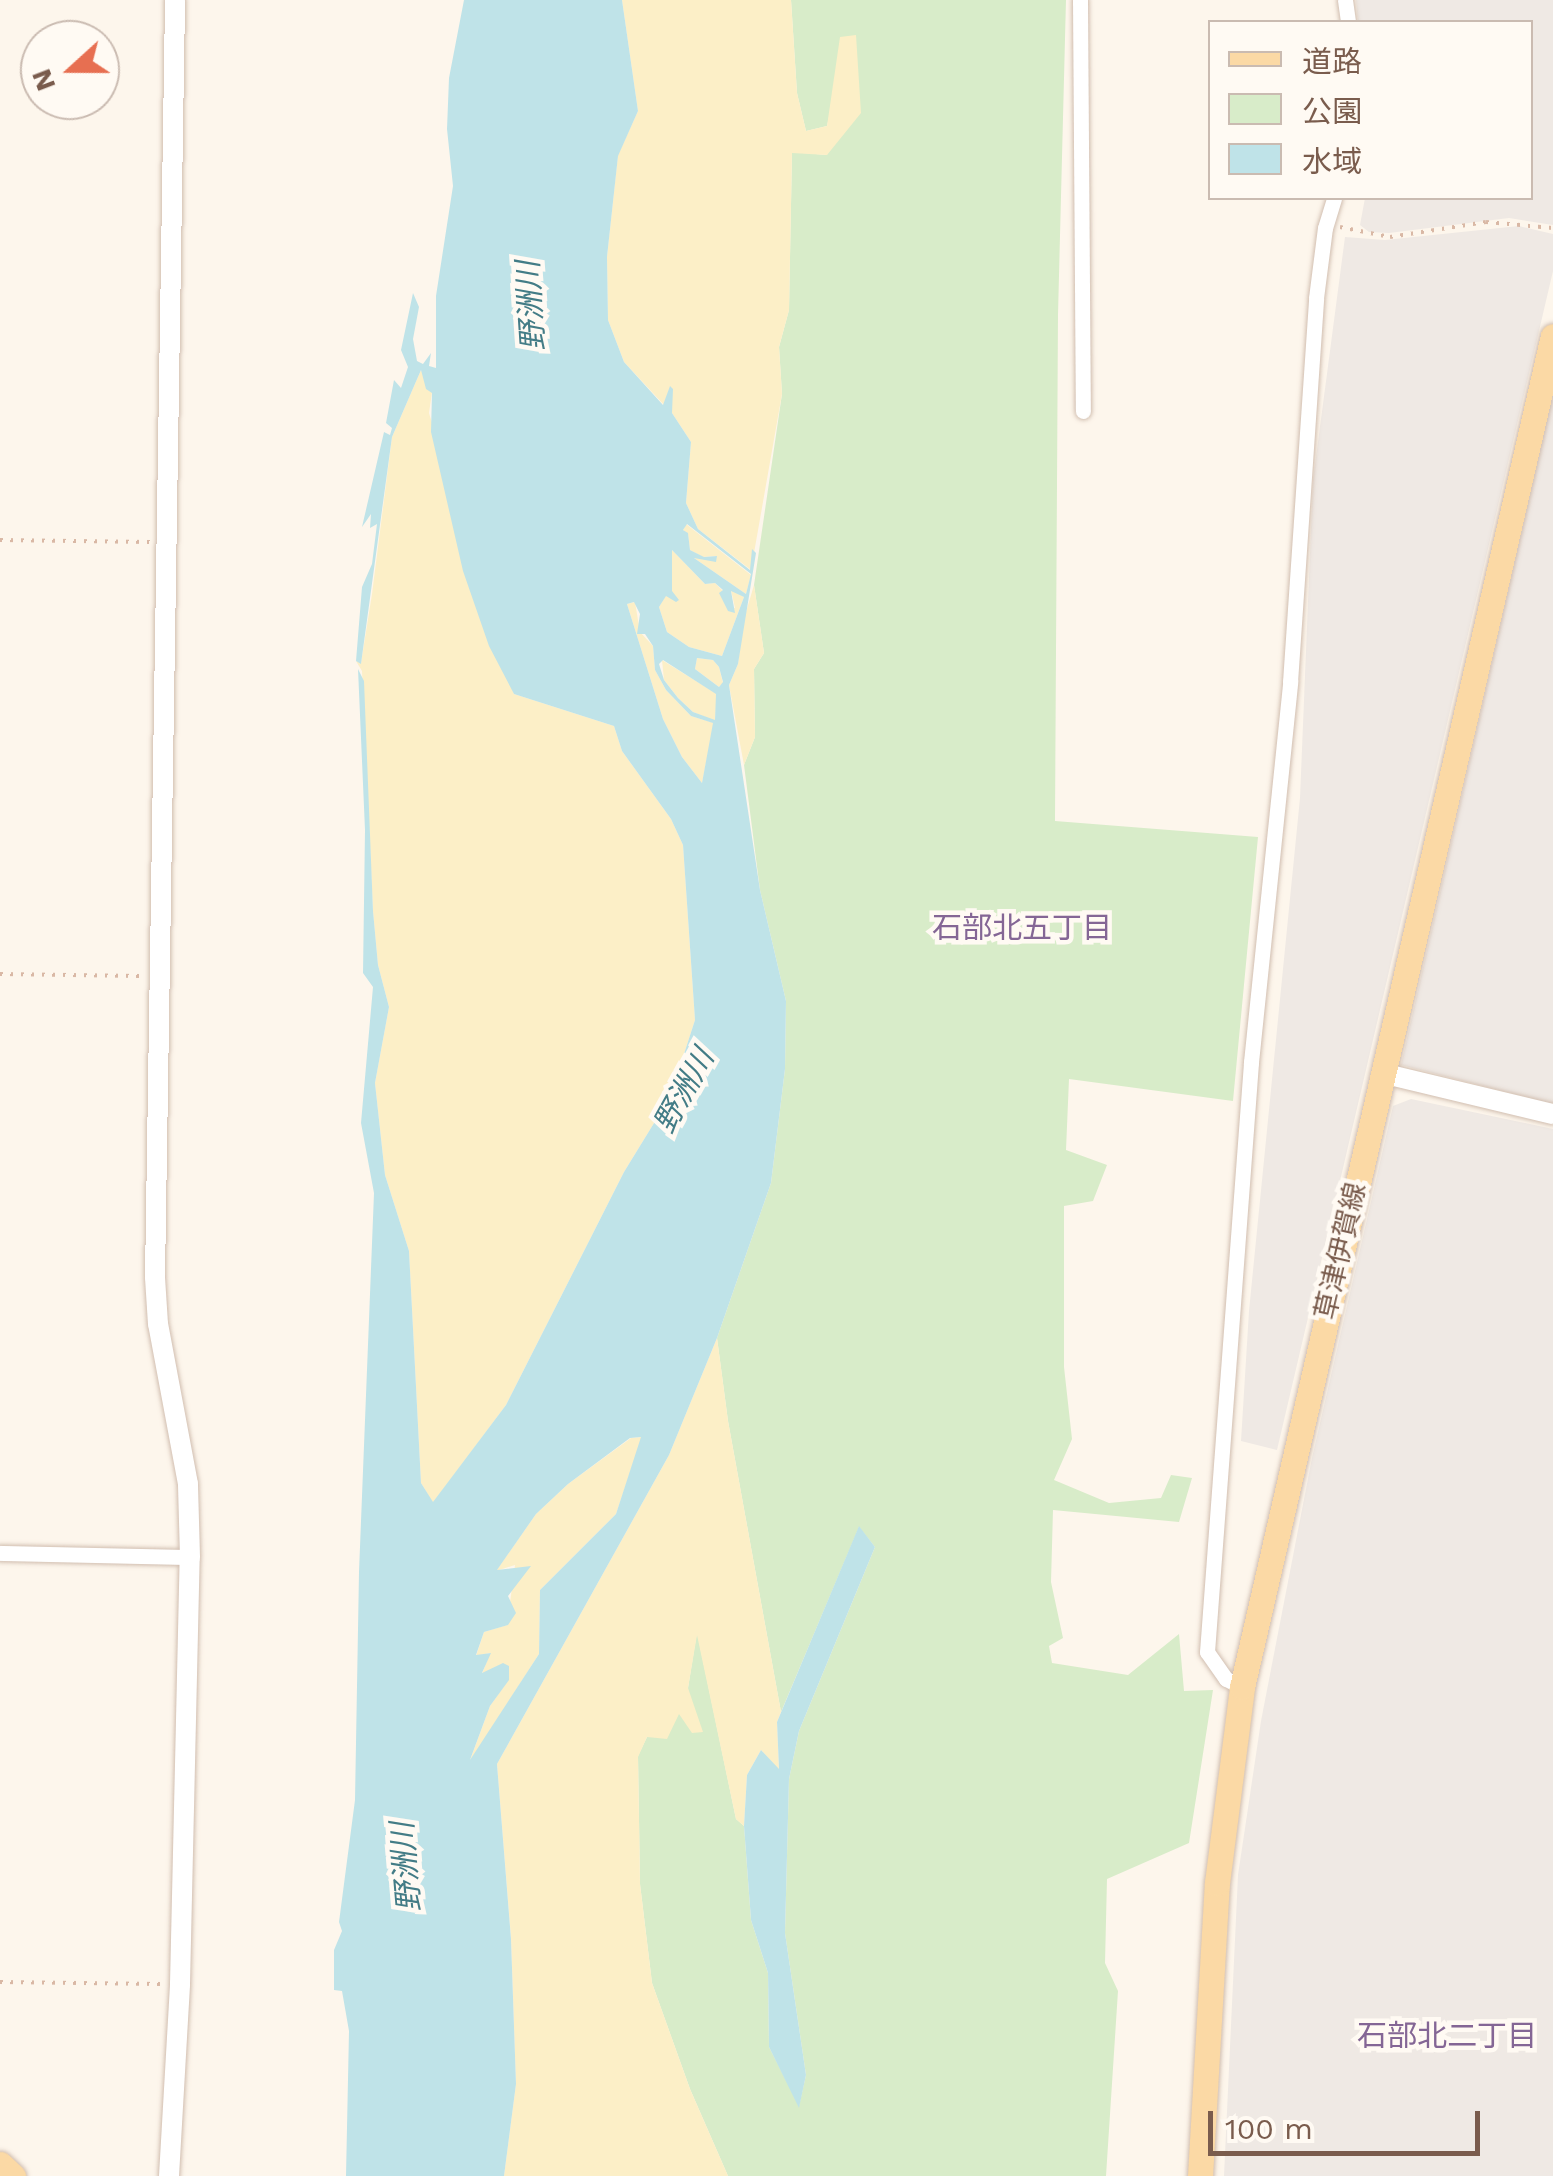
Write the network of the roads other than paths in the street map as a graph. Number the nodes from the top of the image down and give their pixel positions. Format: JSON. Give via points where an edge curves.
{"nodes":[{"id":1,"x":175,"y":0,"type":"edge"},
{"id":2,"x":1080,"y":0,"type":"edge"},
{"id":3,"x":1333,"y":200,"type":"edge"},
{"id":4,"x":1553,"y":336,"type":"edge"},
{"id":5,"x":1084,"y":410,"type":"dead end"},
{"id":6,"x":1382,"y":1073,"type":"junction"},
{"id":7,"x":1553,"y":1114,"type":"edge"},
{"id":8,"x":0,"y":1553,"type":"edge"},
{"id":9,"x":190,"y":1557,"type":"junction"},
{"id":10,"x":1242,"y":1686,"type":"junction"},
{"id":11,"x":0,"y":2164,"type":"edge"},
{"id":12,"x":13,"y":2176,"type":"edge"},
{"id":13,"x":169,"y":2176,"type":"edge"},
{"id":14,"x":1200,"y":2176,"type":"edge"}],
"edges":[{"from":1,"to":9,"type":"street","via":[[155,1277],[188,1484]]},
{"from":2,"to":5,"type":"street"},
{"from":3,"to":10,"type":"street","via":[[1316,298],[1287,722],[1251,1062],[1207,1652],[1226,1679]]},
{"from":4,"to":6,"type":"main road","name":"草津伊賀線"},
{"from":6,"to":7,"type":"street"},
{"from":6,"to":10,"type":"main road","name":"草津伊賀線"},
{"from":8,"to":9,"type":"street"},
{"from":9,"to":13,"type":"street"},
{"from":10,"to":14,"type":"main road","name":"草津伊賀線","via":[[1217,1883]]},
{"from":11,"to":12,"type":"main road"}]}
